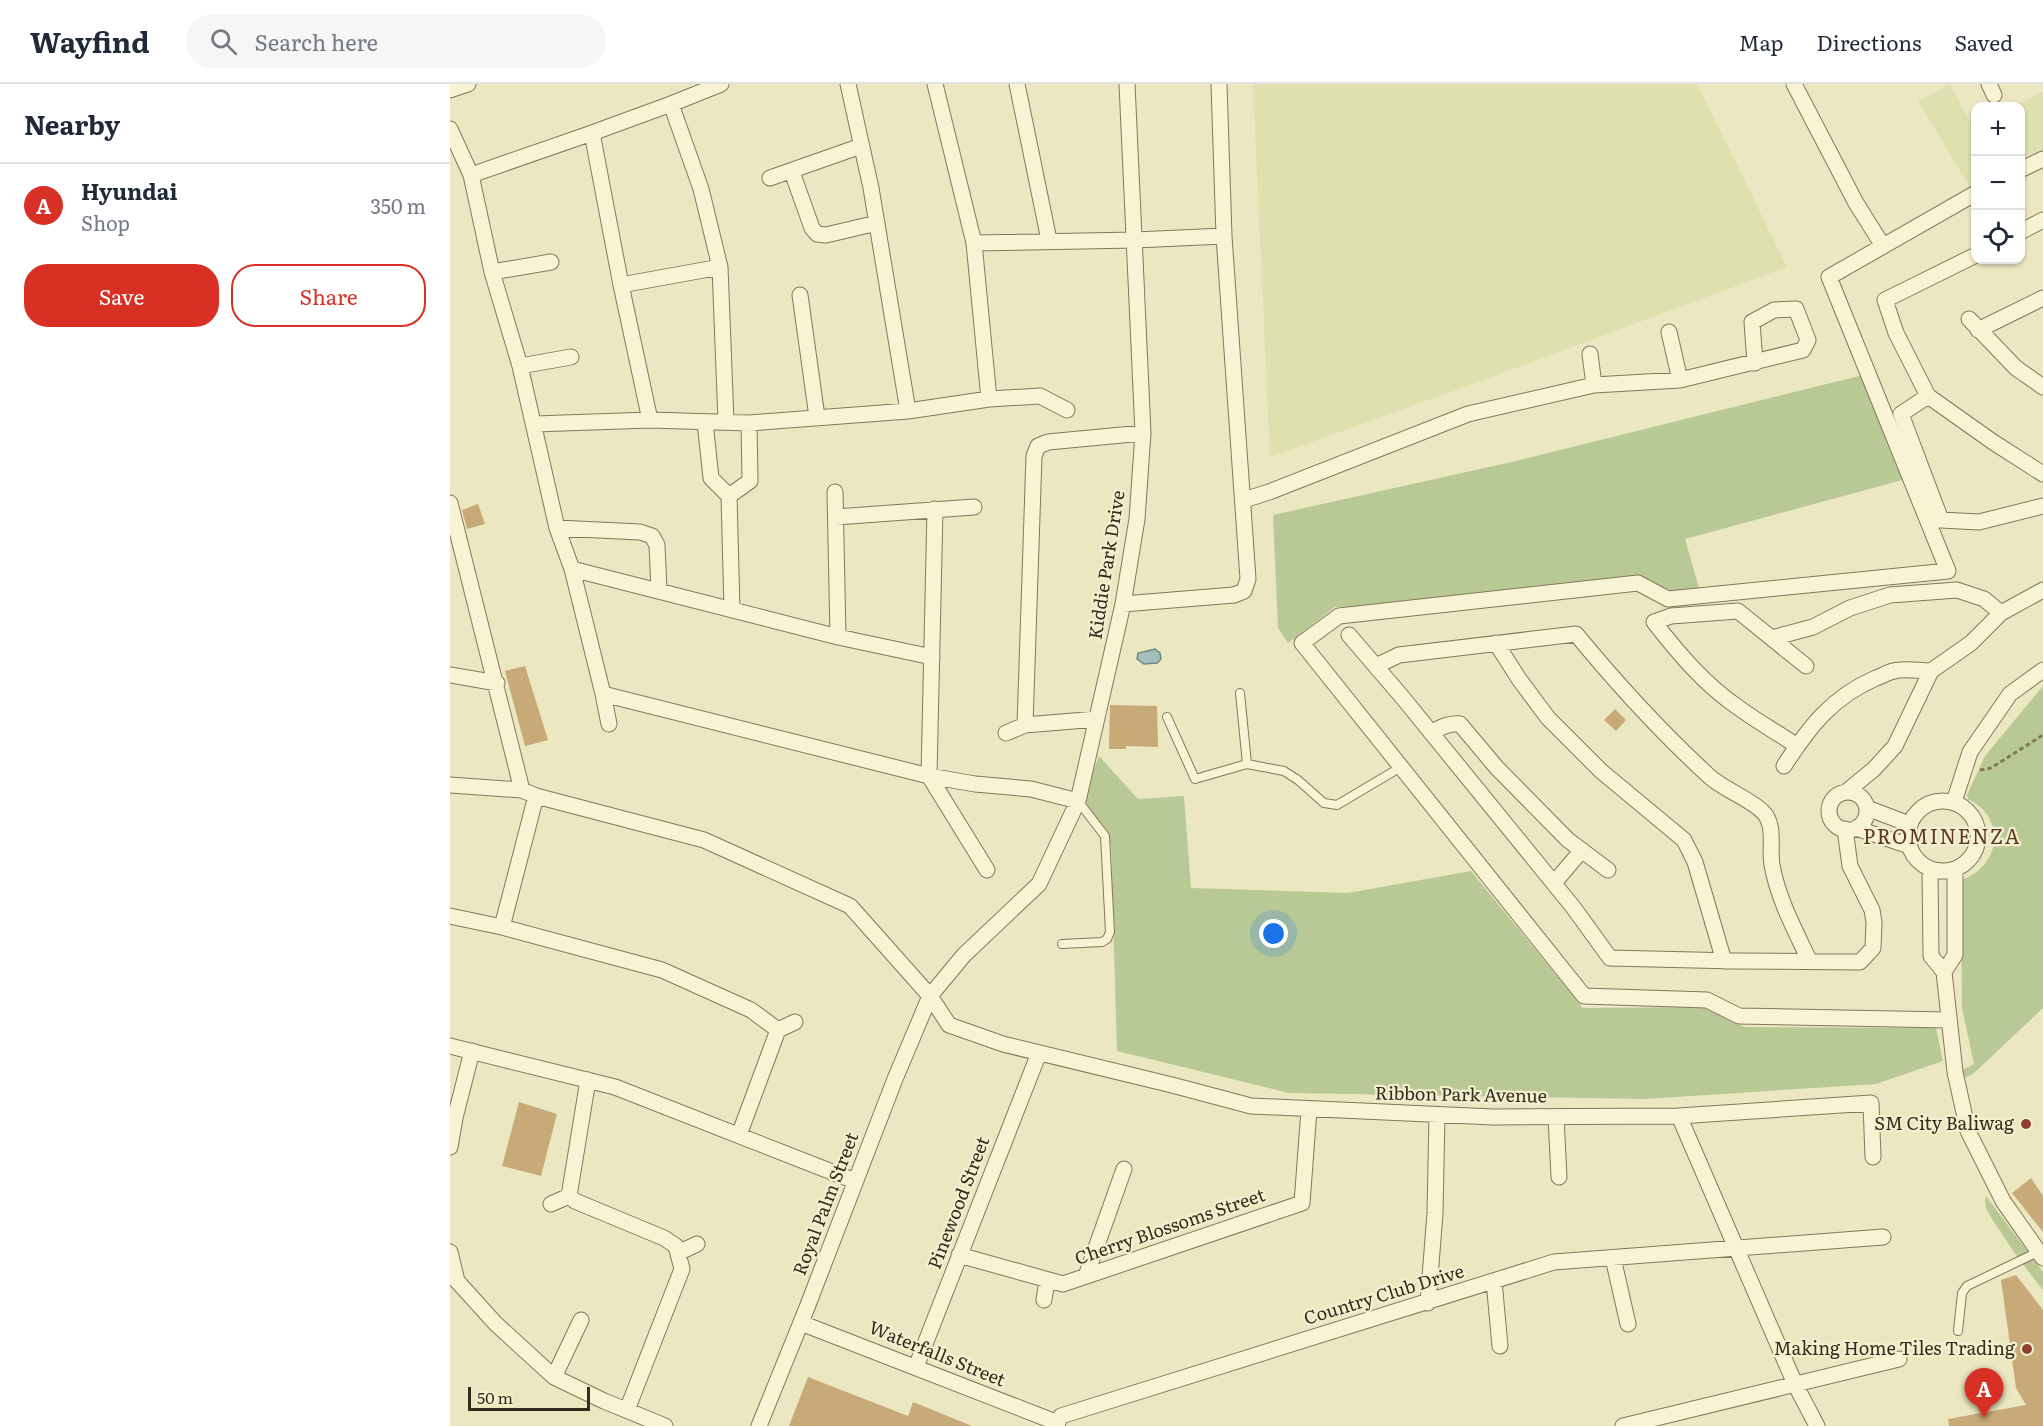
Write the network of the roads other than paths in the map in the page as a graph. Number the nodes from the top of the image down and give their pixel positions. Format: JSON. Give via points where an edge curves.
{"nodes":[{"id":1,"x":468,"y":84,"type":"edge"},
{"id":2,"x":721,"y":84,"type":"edge"},
{"id":3,"x":848,"y":84,"type":"edge"},
{"id":4,"x":935,"y":84,"type":"edge"},
{"id":5,"x":1017,"y":84,"type":"edge"},
{"id":6,"x":1126,"y":84,"type":"edge"},
{"id":7,"x":1219,"y":84,"type":"edge"},
{"id":8,"x":1794,"y":84,"type":"edge"},
{"id":9,"x":450,"y":90,"type":"edge"},
{"id":10,"x":671,"y":104,"type":"junction"},
{"id":11,"x":450,"y":129,"type":"edge"},
{"id":12,"x":592,"y":133,"type":"junction"},
{"id":13,"x":861,"y":146,"type":"junction"},
{"id":14,"x":2043,"y":159,"type":"edge"},
{"id":15,"x":2025,"y":168,"type":"edge"},
{"id":16,"x":792,"y":172,"type":"junction"},
{"id":17,"x":471,"y":175,"type":"junction"},
{"id":18,"x":770,"y":178,"type":"dead end"},
{"id":19,"x":1971,"y":196,"type":"edge"},
{"id":20,"x":2043,"y":220,"type":"edge"},
{"id":21,"x":877,"y":224,"type":"junction"},
{"id":22,"x":2025,"y":229,"type":"edge"},
{"id":23,"x":1224,"y":236,"type":"junction"},
{"id":24,"x":1049,"y":240,"type":"junction"},
{"id":25,"x":1135,"y":240,"type":"junction"},
{"id":26,"x":974,"y":243,"type":"junction"},
{"id":27,"x":1883,"y":246,"type":"junction"},
{"id":28,"x":1971,"y":257,"type":"edge"},
{"id":29,"x":551,"y":262,"type":"dead end"},
{"id":30,"x":720,"y":267,"type":"junction"},
{"id":31,"x":492,"y":272,"type":"junction"},
{"id":32,"x":621,"y":285,"type":"junction"},
{"id":33,"x":800,"y":295,"type":"dead end"},
{"id":34,"x":2043,"y":298,"type":"edge"},
{"id":35,"x":1670,"y":332,"type":"dead end"},
{"id":36,"x":1590,"y":354,"type":"dead end"},
{"id":37,"x":571,"y":357,"type":"dead end"},
{"id":38,"x":1755,"y":363,"type":"dead end"},
{"id":39,"x":520,"y":366,"type":"junction"},
{"id":40,"x":1680,"y":380,"type":"junction"},
{"id":41,"x":1594,"y":385,"type":"junction"},
{"id":42,"x":2043,"y":387,"type":"edge"},
{"id":43,"x":1928,"y":396,"type":"junction"},
{"id":44,"x":989,"y":399,"type":"junction"},
{"id":45,"x":1066,"y":410,"type":"dead end"},
{"id":46,"x":908,"y":411,"type":"junction"},
{"id":47,"x":817,"y":417,"type":"junction"},
{"id":48,"x":650,"y":420,"type":"junction"},
{"id":49,"x":726,"y":421,"type":"junction"},
{"id":50,"x":705,"y":422,"type":"junction"},
{"id":51,"x":749,"y":423,"type":"junction"},
{"id":52,"x":535,"y":424,"type":"junction"},
{"id":53,"x":1143,"y":432,"type":"junction"},
{"id":54,"x":2043,"y":474,"type":"edge"},
{"id":55,"x":835,"y":492,"type":"dead end"},
{"id":56,"x":729,"y":496,"type":"junction"},
{"id":57,"x":1244,"y":500,"type":"junction"},
{"id":58,"x":450,"y":502,"type":"edge"},
{"id":59,"x":974,"y":507,"type":"dead end"},
{"id":60,"x":2043,"y":507,"type":"edge"},
{"id":61,"x":936,"y":509,"type":"junction"},
{"id":62,"x":836,"y":516,"type":"junction"},
{"id":63,"x":557,"y":528,"type":"junction"},
{"id":64,"x":457,"y":558,"type":"edge"},
{"id":65,"x":572,"y":569,"type":"junction"},
{"id":66,"x":659,"y":590,"type":"junction"},
{"id":67,"x":2043,"y":590,"type":"edge"},
{"id":68,"x":1123,"y":604,"type":"junction"},
{"id":69,"x":732,"y":609,"type":"junction"},
{"id":70,"x":2001,"y":613,"type":"junction"},
{"id":71,"x":1349,"y":635,"type":"dead end"},
{"id":72,"x":838,"y":637,"type":"junction"},
{"id":73,"x":1772,"y":638,"type":"junction"},
{"id":74,"x":1496,"y":643,"type":"junction"},
{"id":75,"x":932,"y":657,"type":"junction"},
{"id":76,"x":1376,"y":666,"type":"junction"},
{"id":77,"x":1806,"y":666,"type":"dead end"},
{"id":78,"x":2043,"y":670,"type":"edge"},
{"id":79,"x":1931,"y":671,"type":"junction"},
{"id":80,"x":450,"y":675,"type":"edge"},
{"id":81,"x":497,"y":683,"type":"junction"},
{"id":82,"x":1240,"y":693,"type":"dead end"},
{"id":83,"x":603,"y":694,"type":"junction"},
{"id":84,"x":1167,"y":717,"type":"dead end"},
{"id":85,"x":1097,"y":719,"type":"junction"},
{"id":86,"x":609,"y":724,"type":"dead end"},
{"id":87,"x":1024,"y":725,"type":"junction"},
{"id":88,"x":1006,"y":733,"type":"dead end"},
{"id":89,"x":1431,"y":733,"type":"junction"},
{"id":90,"x":1797,"y":746,"type":"junction"},
{"id":91,"x":1247,"y":764,"type":"junction"},
{"id":92,"x":1784,"y":766,"type":"dead end"},
{"id":93,"x":1401,"y":767,"type":"junction"},
{"id":94,"x":929,"y":776,"type":"junction"},
{"id":95,"x":450,"y":785,"type":"edge"},
{"id":96,"x":1846,"y":792,"type":"junction"},
{"id":97,"x":529,"y":793,"type":"junction"},
{"id":98,"x":1078,"y":801,"type":"junction"},
{"id":99,"x":1954,"y":802,"type":"junction"},
{"id":100,"x":1867,"y":808,"type":"junction"},
{"id":101,"x":1909,"y":824,"type":"junction"},
{"id":102,"x":1850,"y":829,"type":"junction"},
{"id":103,"x":1909,"y":846,"type":"junction"},
{"id":104,"x":1582,"y":850,"type":"junction"},
{"id":105,"x":1930,"y":869,"type":"junction"},
{"id":106,"x":1955,"y":869,"type":"junction"},
{"id":107,"x":987,"y":870,"type":"dead end"},
{"id":108,"x":1608,"y":870,"type":"dead end"},
{"id":109,"x":1554,"y":883,"type":"junction"},
{"id":110,"x":450,"y":916,"type":"edge"},
{"id":111,"x":502,"y":927,"type":"junction"},
{"id":112,"x":1062,"y":944,"type":"dead end"},
{"id":113,"x":1724,"y":961,"type":"junction"},
{"id":114,"x":1810,"y":962,"type":"junction"},
{"id":115,"x":1944,"y":972,"type":"junction"},
{"id":116,"x":930,"y":996,"type":"junction"},
{"id":117,"x":1948,"y":1020,"type":"junction"},
{"id":118,"x":795,"y":1022,"type":"dead end"},
{"id":119,"x":778,"y":1030,"type":"junction"},
{"id":120,"x":450,"y":1046,"type":"edge"},
{"id":121,"x":472,"y":1051,"type":"junction"},
{"id":122,"x":1039,"y":1053,"type":"junction"},
{"id":123,"x":588,"y":1080,"type":"junction"},
{"id":124,"x":1309,"y":1110,"type":"junction"},
{"id":125,"x":1437,"y":1115,"type":"junction"},
{"id":126,"x":1679,"y":1116,"type":"junction"},
{"id":127,"x":1556,"y":1117,"type":"junction"},
{"id":128,"x":739,"y":1135,"type":"junction"},
{"id":129,"x":450,"y":1147,"type":"edge"},
{"id":130,"x":1873,"y":1157,"type":"dead end"},
{"id":131,"x":1124,"y":1169,"type":"dead end"},
{"id":132,"x":1559,"y":1177,"type":"dead end"},
{"id":133,"x":855,"y":1181,"type":"junction"},
{"id":134,"x":569,"y":1196,"type":"junction"},
{"id":135,"x":551,"y":1204,"type":"dead end"},
{"id":136,"x":1883,"y":1237,"type":"dead end"},
{"id":137,"x":697,"y":1244,"type":"dead end"},
{"id":138,"x":1736,"y":1248,"type":"junction"},
{"id":139,"x":450,"y":1252,"type":"edge"},
{"id":140,"x":678,"y":1253,"type":"junction"},
{"id":141,"x":959,"y":1255,"type":"junction"},
{"id":142,"x":2041,"y":1255,"type":"edge"},
{"id":143,"x":1613,"y":1258,"type":"junction"},
{"id":144,"x":1086,"y":1276,"type":"junction"},
{"id":145,"x":1047,"y":1280,"type":"junction"},
{"id":146,"x":1494,"y":1281,"type":"junction"},
{"id":147,"x":453,"y":1283,"type":"edge"},
{"id":148,"x":1044,"y":1300,"type":"dead end"},
{"id":149,"x":1428,"y":1303,"type":"junction"},
{"id":150,"x":581,"y":1320,"type":"dead end"},
{"id":151,"x":801,"y":1323,"type":"junction"},
{"id":152,"x":1628,"y":1324,"type":"dead end"},
{"id":153,"x":1958,"y":1331,"type":"dead end"},
{"id":154,"x":1500,"y":1346,"type":"dead end"},
{"id":155,"x":1899,"y":1359,"type":"dead end"},
{"id":156,"x":916,"y":1367,"type":"junction"},
{"id":157,"x":554,"y":1377,"type":"junction"},
{"id":158,"x":1796,"y":1384,"type":"junction"},
{"id":159,"x":627,"y":1410,"type":"junction"},
{"id":160,"x":1057,"y":1425,"type":"edge"},
{"id":161,"x":665,"y":1426,"type":"edge"},
{"id":162,"x":759,"y":1426,"type":"edge"},
{"id":163,"x":1623,"y":1426,"type":"edge"},
{"id":164,"x":1816,"y":1426,"type":"edge"}],
"edges":[{"from":1,"to":9,"type":"street"},
{"from":2,"to":10,"type":"street"},
{"from":3,"to":13,"type":"street"},
{"from":4,"to":26,"type":"street"},
{"from":5,"to":24,"type":"street"},
{"from":6,"to":25,"type":"street","name":"Kiddie Park Drive"},
{"from":7,"to":23,"type":"street"},
{"from":8,"to":27,"type":"street"},
{"from":10,"to":12,"type":"street"},
{"from":10,"to":30,"type":"street","via":[[701,189]]},
{"from":11,"to":17,"type":"street"},
{"from":12,"to":17,"type":"street"},
{"from":12,"to":32,"type":"street"},
{"from":13,"to":16,"type":"street"},
{"from":13,"to":21,"type":"street"},
{"from":14,"to":15,"type":"street"},
{"from":16,"to":18,"type":"street"},
{"from":16,"to":21,"type":"street","via":[[817,234]]},
{"from":17,"to":31,"type":"street"},
{"from":19,"to":27,"type":"street"},
{"from":20,"to":22,"type":"street"},
{"from":21,"to":46,"type":"street"},
{"from":23,"to":25,"type":"street"},
{"from":23,"to":57,"type":"street"},
{"from":24,"to":25,"type":"street"},
{"from":24,"to":26,"type":"street"},
{"from":25,"to":53,"type":"street","name":"Kiddie Park Drive"},
{"from":26,"to":44,"type":"street"},
{"from":27,"to":93,"type":"street","via":[[1829,278],[1948,571],[1668,599],[1638,584],[1339,616],[1302,643]]},
{"from":28,"to":43,"type":"street","via":[[1885,300],[1896,333]]},
{"from":29,"to":31,"type":"street"},
{"from":30,"to":32,"type":"street"},
{"from":30,"to":49,"type":"street"},
{"from":31,"to":39,"type":"street"},
{"from":32,"to":48,"type":"street"},
{"from":33,"to":47,"type":"street"},
{"from":34,"to":42,"type":"street","via":[[1973,325],[2016,368]]},
{"from":35,"to":40,"type":"street"},
{"from":36,"to":41,"type":"street"},
{"from":37,"to":39,"type":"street"},
{"from":38,"to":40,"type":"street"},
{"from":39,"to":52,"type":"street"},
{"from":40,"to":41,"type":"street"},
{"from":41,"to":57,"type":"street","via":[[1468,414]]},
{"from":43,"to":54,"type":"street"},
{"from":43,"to":60,"type":"street","via":[[1901,414],[1941,520],[1979,522]]},
{"from":44,"to":45,"type":"street","via":[[1040,396]]},
{"from":44,"to":46,"type":"street"},
{"from":46,"to":47,"type":"street"},
{"from":47,"to":51,"type":"street"},
{"from":48,"to":50,"type":"street"},
{"from":48,"to":52,"type":"street"},
{"from":49,"to":50,"type":"street"},
{"from":49,"to":51,"type":"street"},
{"from":50,"to":56,"type":"street","via":[[711,478]]},
{"from":51,"to":56,"type":"street","via":[[750,481]]},
{"from":52,"to":63,"type":"street"},
{"from":53,"to":68,"type":"street","name":"Kiddie Park Drive","via":[[1137,519]]},
{"from":53,"to":87,"type":"street","via":[[1038,446],[1034,456]]},
{"from":55,"to":62,"type":"street"},
{"from":56,"to":69,"type":"street"},
{"from":57,"to":68,"type":"street","via":[[1248,579],[1244,591]]},
{"from":58,"to":64,"type":"street"},
{"from":59,"to":61,"type":"street"},
{"from":61,"to":62,"type":"street"},
{"from":61,"to":75,"type":"street"},
{"from":62,"to":72,"type":"street"},
{"from":63,"to":65,"type":"street"},
{"from":63,"to":66,"type":"street","via":[[652,536],[657,545]]},
{"from":64,"to":81,"type":"street"},
{"from":65,"to":66,"type":"street"},
{"from":65,"to":83,"type":"street"},
{"from":66,"to":69,"type":"street"},
{"from":67,"to":70,"type":"street"},
{"from":68,"to":85,"type":"street","name":"Kiddie Park Drive"},
{"from":69,"to":72,"type":"street"},
{"from":70,"to":73,"type":"street","via":[[1983,599],[1957,590],[1890,595],[1850,608],[1813,627]]},
{"from":70,"to":79,"type":"street","via":[[1971,643]]},
{"from":71,"to":76,"type":"street"},
{"from":72,"to":75,"type":"street"},
{"from":73,"to":77,"type":"street"},
{"from":73,"to":90,"type":"street","via":[[1738,611],[1671,616],[1654,622],[1680,656],[1707,682],[1737,708]]},
{"from":74,"to":76,"type":"street","via":[[1399,655]]},
{"from":74,"to":113,"type":"street","via":[[1548,718],[1601,771],[1684,840],[1695,862]]},
{"from":74,"to":114,"type":"street","via":[[1576,634],[1637,706],[1712,778],[1764,813],[1771,828],[1775,880]]},
{"from":75,"to":94,"type":"street"},
{"from":76,"to":89,"type":"street"},
{"from":78,"to":99,"type":"street","via":[[2010,694],[1970,752]]},
{"from":79,"to":90,"type":"street","via":[[1895,670],[1864,683],[1820,716]]},
{"from":79,"to":96,"type":"street","via":[[1895,746]]},
{"from":80,"to":81,"type":"street"},
{"from":81,"to":97,"type":"street"},
{"from":82,"to":91,"type":"lane"},
{"from":83,"to":86,"type":"street"},
{"from":83,"to":94,"type":"street"},
{"from":84,"to":91,"type":"lane","via":[[1195,778]]},
{"from":85,"to":87,"type":"street"},
{"from":85,"to":98,"type":"street","name":"Kiddie Park Drive"},
{"from":87,"to":88,"type":"street"},
{"from":89,"to":104,"type":"street","via":[[1452,723],[1460,724],[1497,768]]},
{"from":89,"to":109,"type":"street"},
{"from":90,"to":92,"type":"street"},
{"from":91,"to":93,"type":"lane","via":[[1284,771],[1324,803],[1337,805]]},
{"from":93,"to":117,"type":"street","via":[[1584,996],[1707,1000],[1739,1016]]},
{"from":94,"to":98,"type":"street","via":[[1031,789]]},
{"from":94,"to":107,"type":"street"},
{"from":95,"to":97,"type":"street","name":"Ribbon Park Avenue"},
{"from":96,"to":100,"type":"street","via":[[1860,796]]},
{"from":96,"to":102,"type":"street","via":[[1832,801],[1829,813],[1834,824]]},
{"from":97,"to":111,"type":"street"},
{"from":97,"to":116,"type":"street","name":"Ribbon Park Avenue","via":[[704,840],[850,906]]},
{"from":98,"to":112,"type":"lane","via":[[1105,836],[1110,933],[1102,942]]},
{"from":98,"to":116,"type":"street","name":"Kiddie Park Drive","via":[[1039,884],[964,955]]},
{"from":99,"to":101,"type":"street","via":[[1932,802],[1914,814]]},
{"from":99,"to":106,"type":"street","via":[[1967,809],[1979,835],[1968,861]]},
{"from":100,"to":101,"type":"street"},
{"from":100,"to":102,"type":"street","via":[[1865,820]]},
{"from":101,"to":103,"type":"street"},
{"from":102,"to":103,"type":"street"},
{"from":102,"to":114,"type":"street","via":[[1850,866],[1872,910],[1873,948],[1860,962]]},
{"from":103,"to":105,"type":"street","via":[[1913,855]]},
{"from":104,"to":108,"type":"street"},
{"from":104,"to":109,"type":"street"},
{"from":105,"to":106,"type":"street"},
{"from":105,"to":115,"type":"street","via":[[1931,956]]},
{"from":106,"to":115,"type":"street","via":[[1955,955]]},
{"from":109,"to":113,"type":"street","via":[[1610,958]]},
{"from":110,"to":111,"type":"street"},
{"from":111,"to":119,"type":"street","via":[[662,970],[751,1010]]},
{"from":113,"to":114,"type":"street"},
{"from":115,"to":117,"type":"street"},
{"from":116,"to":122,"type":"street","name":"Ribbon Park Avenue","via":[[949,1025]]},
{"from":116,"to":133,"type":"street","name":"Royal Palm Street"},
{"from":117,"to":142,"type":"street","via":[[1968,1131],[2003,1201]]},
{"from":118,"to":119,"type":"street"},
{"from":119,"to":128,"type":"street"},
{"from":120,"to":121,"type":"street"},
{"from":121,"to":123,"type":"street"},
{"from":121,"to":129,"type":"street"},
{"from":122,"to":124,"type":"street","name":"Ribbon Park Avenue","via":[[1251,1106]]},
{"from":122,"to":141,"type":"street","name":"Pinewood Street"},
{"from":123,"to":128,"type":"street"},
{"from":123,"to":134,"type":"street"},
{"from":124,"to":125,"type":"street","name":"Ribbon Park Avenue"},
{"from":124,"to":144,"type":"street","name":"Cherry Blossoms Street","via":[[1302,1203]]},
{"from":125,"to":127,"type":"street","name":"Ribbon Park Avenue"},
{"from":125,"to":149,"type":"street"},
{"from":126,"to":127,"type":"street","name":"Ribbon Park Avenue"},
{"from":126,"to":130,"type":"street","name":"Ribbon Park Avenue","via":[[1871,1103]]},
{"from":126,"to":138,"type":"street"},
{"from":127,"to":132,"type":"street"},
{"from":128,"to":133,"type":"street"},
{"from":131,"to":144,"type":"street"},
{"from":133,"to":151,"type":"street","name":"Royal Palm Street"},
{"from":134,"to":135,"type":"street"},
{"from":134,"to":140,"type":"street","via":[[664,1238],[676,1246]]},
{"from":136,"to":138,"type":"street","name":"Country Club Drive"},
{"from":137,"to":140,"type":"street"},
{"from":138,"to":143,"type":"street","name":"Country Club Drive"},
{"from":138,"to":158,"type":"street"},
{"from":139,"to":147,"type":"street"},
{"from":140,"to":159,"type":"street","via":[[682,1269]]},
{"from":141,"to":145,"type":"street","name":"Cherry Blossoms Street"},
{"from":141,"to":156,"type":"street","name":"Pinewood Street"},
{"from":142,"to":153,"type":"lane","via":[[1967,1286],[1962,1293]]},
{"from":143,"to":146,"type":"street","name":"Country Club Drive","via":[[1554,1262]]},
{"from":143,"to":152,"type":"street"},
{"from":144,"to":145,"type":"street","name":"Cherry Blossoms Street","via":[[1063,1284]]},
{"from":145,"to":148,"type":"street"},
{"from":146,"to":149,"type":"street","name":"Country Club Drive"},
{"from":146,"to":154,"type":"street"},
{"from":147,"to":157,"type":"street"},
{"from":149,"to":160,"type":"street","name":"Country Club Drive","via":[[1061,1416]]},
{"from":150,"to":157,"type":"street"},
{"from":151,"to":156,"type":"street","name":"Waterfalls Street"},
{"from":151,"to":162,"type":"street","name":"Royal Palm Street"},
{"from":155,"to":158,"type":"street"},
{"from":156,"to":160,"type":"street","name":"Waterfalls Street"},
{"from":157,"to":159,"type":"street"},
{"from":158,"to":163,"type":"street"},
{"from":158,"to":164,"type":"street"},
{"from":159,"to":161,"type":"street"}]}
